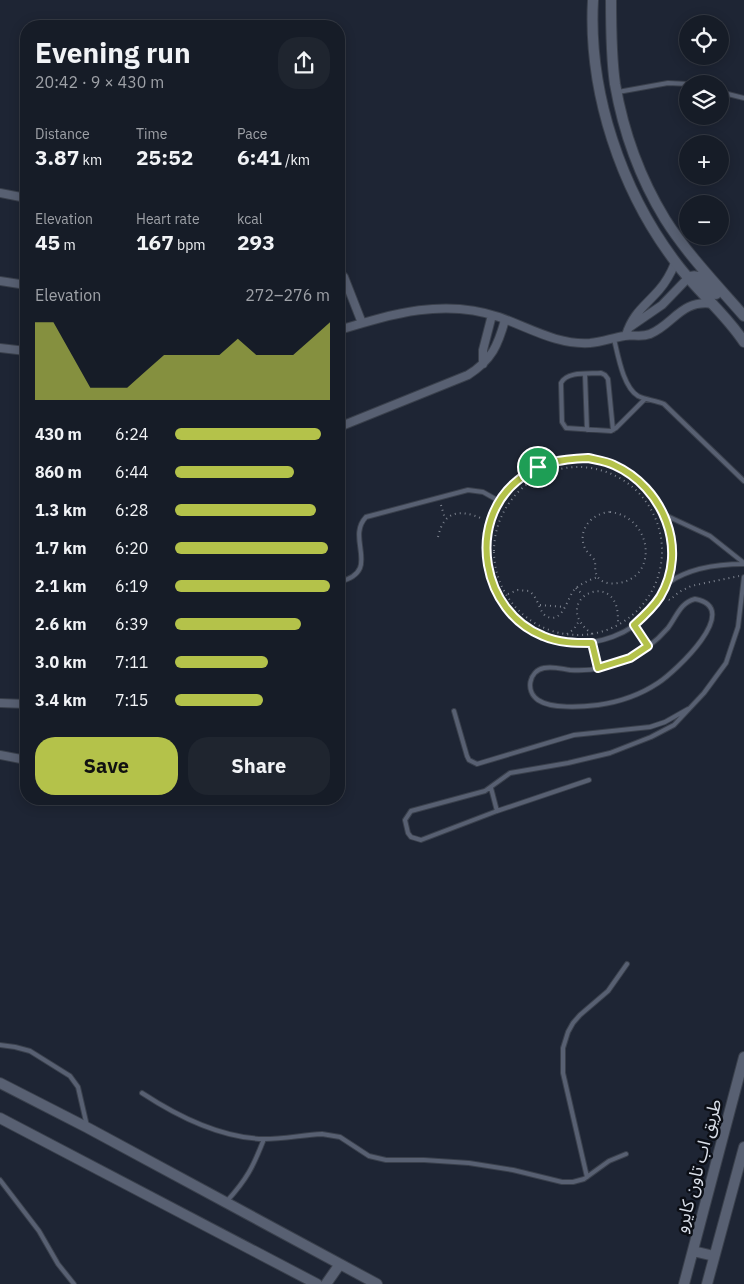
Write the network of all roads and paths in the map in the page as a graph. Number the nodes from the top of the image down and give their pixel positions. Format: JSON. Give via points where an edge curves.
{"nodes":[{"id":1,"x":593,"y":0,"type":"edge"},
{"id":2,"x":612,"y":0,"type":"edge"},
{"id":3,"x":679,"y":84,"type":"edge"},
{"id":4,"x":617,"y":92,"type":"junction"},
{"id":5,"x":729,"y":94,"type":"edge"},
{"id":6,"x":744,"y":98,"type":"edge"},
{"id":7,"x":0,"y":193,"type":"edge"},
{"id":8,"x":20,"y":197,"type":"edge"},
{"id":9,"x":675,"y":263,"type":"junction"},
{"id":10,"x":688,"y":278,"type":"junction"},
{"id":11,"x":345,"y":280,"type":"edge"},
{"id":12,"x":0,"y":281,"type":"edge"},
{"id":13,"x":20,"y":284,"type":"edge"},
{"id":14,"x":713,"y":304,"type":"junction"},
{"id":15,"x":492,"y":315,"type":"junction"},
{"id":16,"x":744,"y":316,"type":"edge"},
{"id":17,"x":506,"y":320,"type":"junction"},
{"id":18,"x":744,"y":320,"type":"edge"},
{"id":19,"x":362,"y":324,"type":"junction"},
{"id":20,"x":345,"y":328,"type":"edge"},
{"id":21,"x":626,"y":335,"type":"junction"},
{"id":22,"x":614,"y":340,"type":"junction"},
{"id":23,"x":744,"y":342,"type":"edge"},
{"id":24,"x":0,"y":348,"type":"edge"},
{"id":25,"x":20,"y":350,"type":"edge"},
{"id":26,"x":483,"y":364,"type":"junction"},
{"id":27,"x":585,"y":374,"type":"junction"},
{"id":28,"x":645,"y":399,"type":"junction"},
{"id":29,"x":345,"y":425,"type":"edge"},
{"id":30,"x":587,"y":430,"type":"junction"},
{"id":31,"x":614,"y":430,"type":"junction"},
{"id":32,"x":744,"y":481,"type":"edge"},
{"id":33,"x":438,"y":496,"type":"junction"},
{"id":34,"x":499,"y":501,"type":"junction"},
{"id":35,"x":665,"y":514,"type":"junction"},
{"id":36,"x":445,"y":519,"type":"junction"},
{"id":37,"x":490,"y":522,"type":"junction"},
{"id":38,"x":438,"y":537,"type":"dead end"},
{"id":39,"x":744,"y":563,"type":"edge"},
{"id":40,"x":744,"y":576,"type":"edge"},
{"id":41,"x":598,"y":577,"type":"junction"},
{"id":42,"x":345,"y":580,"type":"edge"},
{"id":43,"x":666,"y":584,"type":"junction"},
{"id":44,"x":576,"y":588,"type":"junction"},
{"id":45,"x":652,"y":590,"type":"junction"},
{"id":46,"x":507,"y":595,"type":"junction"},
{"id":47,"x":584,"y":596,"type":"junction"},
{"id":48,"x":660,"y":596,"type":"junction"},
{"id":49,"x":540,"y":605,"type":"junction"},
{"id":50,"x":565,"y":607,"type":"junction"},
{"id":51,"x":579,"y":621,"type":"junction"},
{"id":52,"x":618,"y":625,"type":"junction"},
{"id":53,"x":634,"y":625,"type":"junction"},
{"id":54,"x":567,"y":634,"type":"junction"},
{"id":55,"x":592,"y":634,"type":"junction"},
{"id":56,"x":592,"y":643,"type":"junction"},
{"id":57,"x":648,"y":646,"type":"junction"},
{"id":58,"x":598,"y":668,"type":"junction"},
{"id":59,"x":0,"y":703,"type":"edge"},
{"id":60,"x":20,"y":704,"type":"edge"},
{"id":61,"x":692,"y":707,"type":"junction"},
{"id":62,"x":454,"y":711,"type":"dead end"},
{"id":63,"x":0,"y":755,"type":"edge"},
{"id":64,"x":20,"y":759,"type":"edge"},
{"id":65,"x":589,"y":780,"type":"dead end"},
{"id":66,"x":491,"y":788,"type":"junction"},
{"id":67,"x":497,"y":811,"type":"junction"},
{"id":68,"x":627,"y":964,"type":"dead end"},
{"id":69,"x":0,"y":1045,"type":"edge"},
{"id":70,"x":744,"y":1056,"type":"edge"},
{"id":71,"x":0,"y":1083,"type":"edge"},
{"id":72,"x":142,"y":1093,"type":"dead end"},
{"id":73,"x":0,"y":1118,"type":"edge"},
{"id":74,"x":88,"y":1128,"type":"junction"},
{"id":75,"x":264,"y":1139,"type":"junction"},
{"id":76,"x":744,"y":1150,"type":"edge"},
{"id":77,"x":626,"y":1154,"type":"dead end"},
{"id":78,"x":587,"y":1177,"type":"junction"},
{"id":79,"x":0,"y":1180,"type":"edge"},
{"id":80,"x":225,"y":1203,"type":"junction"},
{"id":81,"x":693,"y":1251,"type":"junction"},
{"id":82,"x":714,"y":1256,"type":"junction"},
{"id":83,"x":340,"y":1264,"type":"junction"},
{"id":84,"x":74,"y":1284,"type":"edge"},
{"id":85,"x":317,"y":1284,"type":"edge"},
{"id":86,"x":326,"y":1284,"type":"edge"},
{"id":87,"x":378,"y":1284,"type":"edge"},
{"id":88,"x":684,"y":1284,"type":"edge"},
{"id":89,"x":707,"y":1284,"type":"edge"}],
"edges":[{"from":1,"to":9,"type":"street","via":[[594,55],[610,134],[642,209]]},
{"from":2,"to":4,"type":"street","via":[[611,33]]},
{"from":3,"to":4,"type":"lane"},
{"from":4,"to":16,"type":"street","via":[[625,128],[653,198],[681,242]]},
{"from":5,"to":6,"type":"lane"},
{"from":7,"to":8,"type":"street"},
{"from":9,"to":10,"type":"street"},
{"from":9,"to":21,"type":"street","via":[[660,289],[635,314]]},
{"from":10,"to":14,"type":"street"},
{"from":10,"to":18,"type":"street","via":[[695,275],[700,278]]},
{"from":10,"to":21,"type":"street","via":[[662,305],[632,325]]},
{"from":11,"to":19,"type":"street"},
{"from":12,"to":13,"type":"street"},
{"from":14,"to":21,"type":"street","via":[[690,305],[650,334]]},
{"from":14,"to":23,"type":"street"},
{"from":15,"to":17,"type":"street"},
{"from":15,"to":19,"type":"street","via":[[436,308],[382,317]]},
{"from":15,"to":26,"type":"street","via":[[483,350]]},
{"from":17,"to":22,"type":"street","via":[[564,342]]},
{"from":17,"to":26,"type":"street","via":[[498,344]]},
{"from":19,"to":20,"type":"street"},
{"from":21,"to":22,"type":"street"},
{"from":22,"to":28,"type":"lane","via":[[627,385]]},
{"from":24,"to":25,"type":"street"},
{"from":26,"to":29,"type":"street","via":[[468,375]]},
{"from":27,"to":30,"type":"lane"},
{"from":27,"to":30,"type":"lane","via":[[568,375],[562,380],[562,422],[566,428]]},
{"from":27,"to":31,"type":"lane","via":[[601,373],[607,377]]},
{"from":28,"to":31,"type":"lane"},
{"from":28,"to":32,"type":"lane","via":[[664,404]]},
{"from":30,"to":31,"type":"lane"},
{"from":33,"to":34,"type":"lane","via":[[476,490]]},
{"from":33,"to":36,"type":"path"},
{"from":33,"to":42,"type":"lane","via":[[366,517],[359,529],[360,569]]},
{"from":34,"to":35,"type":"lane","via":[[516,481],[538,467],[562,459],[588,458],[613,464],[636,477],[653,494]]},
{"from":34,"to":37,"type":"lane"},
{"from":35,"to":39,"type":"lane","via":[[710,536]]},
{"from":35,"to":43,"type":"lane","via":[[672,549]]},
{"from":36,"to":37,"type":"path","via":[[460,512]]},
{"from":36,"to":38,"type":"path"},
{"from":37,"to":56,"type":"lane","via":[[485,549],[489,575],[509,612],[542,636],[566,643]]},
{"from":39,"to":43,"type":"lane","via":[[699,569]]},
{"from":40,"to":48,"type":"path","via":[[691,586],[670,600]]},
{"from":40,"to":61,"type":"lane","via":[[733,646],[716,679]]},
{"from":41,"to":41,"type":"path","via":[[605,582],[620,583],[633,577],[642,566],[646,550],[642,533],[631,519],[621,514],[599,514],[584,530],[583,545],[594,558]]},
{"from":41,"to":44,"type":"path"},
{"from":43,"to":48,"type":"lane"},
{"from":44,"to":47,"type":"path"},
{"from":44,"to":50,"type":"path"},
{"from":45,"to":46,"type":"path","via":[[659,569],[661,547],[656,525],[645,502],[620,479],[600,470],[577,467],[555,470],[534,479],[516,493],[503,512],[496,533],[494,555]]},
{"from":45,"to":48,"type":"path"},
{"from":45,"to":52,"type":"path","via":[[639,609]]},
{"from":46,"to":49,"type":"path","via":[[518,590],[529,591]]},
{"from":46,"to":54,"type":"path","via":[[517,609],[535,623]]},
{"from":47,"to":51,"type":"path","via":[[577,607]]},
{"from":47,"to":52,"type":"path","via":[[596,591],[609,595],[617,606]]},
{"from":48,"to":53,"type":"lane"},
{"from":49,"to":50,"type":"path"},
{"from":49,"to":50,"type":"path","via":[[543,613],[552,618],[559,616]]},
{"from":51,"to":54,"type":"path"},
{"from":51,"to":55,"type":"path"},
{"from":52,"to":55,"type":"path"},
{"from":53,"to":56,"type":"lane","via":[[614,637]]},
{"from":53,"to":57,"type":"lane"},
{"from":54,"to":55,"type":"path"},
{"from":56,"to":58,"type":"lane"},
{"from":57,"to":58,"type":"lane","via":[[624,660]]},
{"from":57,"to":58,"type":"lane","via":[[688,601],[703,600],[713,611],[712,626],[685,661],[666,678],[634,696],[610,703],[573,706],[542,702],[530,689],[532,677],[540,669]]},
{"from":59,"to":60,"type":"street"},
{"from":61,"to":62,"type":"lane","via":[[650,727],[587,732],[477,764],[469,760]]},
{"from":61,"to":66,"type":"lane","via":[[663,732],[631,746],[510,774]]},
{"from":63,"to":64,"type":"street"},
{"from":65,"to":67,"type":"lane"},
{"from":66,"to":67,"type":"lane"},
{"from":66,"to":67,"type":"lane","via":[[411,811],[405,820],[406,826],[411,837],[420,840]]},
{"from":68,"to":78,"type":"lane","via":[[608,991],[573,1023],[563,1048],[563,1073]]},
{"from":69,"to":74,"type":"lane","via":[[30,1051],[70,1076],[78,1087]]},
{"from":70,"to":81,"type":"street","name":"طريق اب تاون كايرو"},
{"from":71,"to":74,"type":"street"},
{"from":72,"to":75,"type":"lane","via":[[193,1121],[227,1133]]},
{"from":73,"to":85,"type":"street"},
{"from":74,"to":80,"type":"street"},
{"from":75,"to":78,"type":"lane","via":[[322,1134],[340,1137],[360,1152],[386,1160],[469,1163],[562,1182]]},
{"from":75,"to":80,"type":"lane","via":[[244,1182]]},
{"from":76,"to":82,"type":"street"},
{"from":77,"to":78,"type":"lane","via":[[609,1161]]},
{"from":79,"to":84,"type":"lane"},
{"from":80,"to":83,"type":"street"},
{"from":81,"to":82,"type":"street"},
{"from":81,"to":88,"type":"street","name":"طريق اب تاون كايرو"},
{"from":82,"to":89,"type":"street"},
{"from":83,"to":86,"type":"street"},
{"from":83,"to":87,"type":"street"}]}
